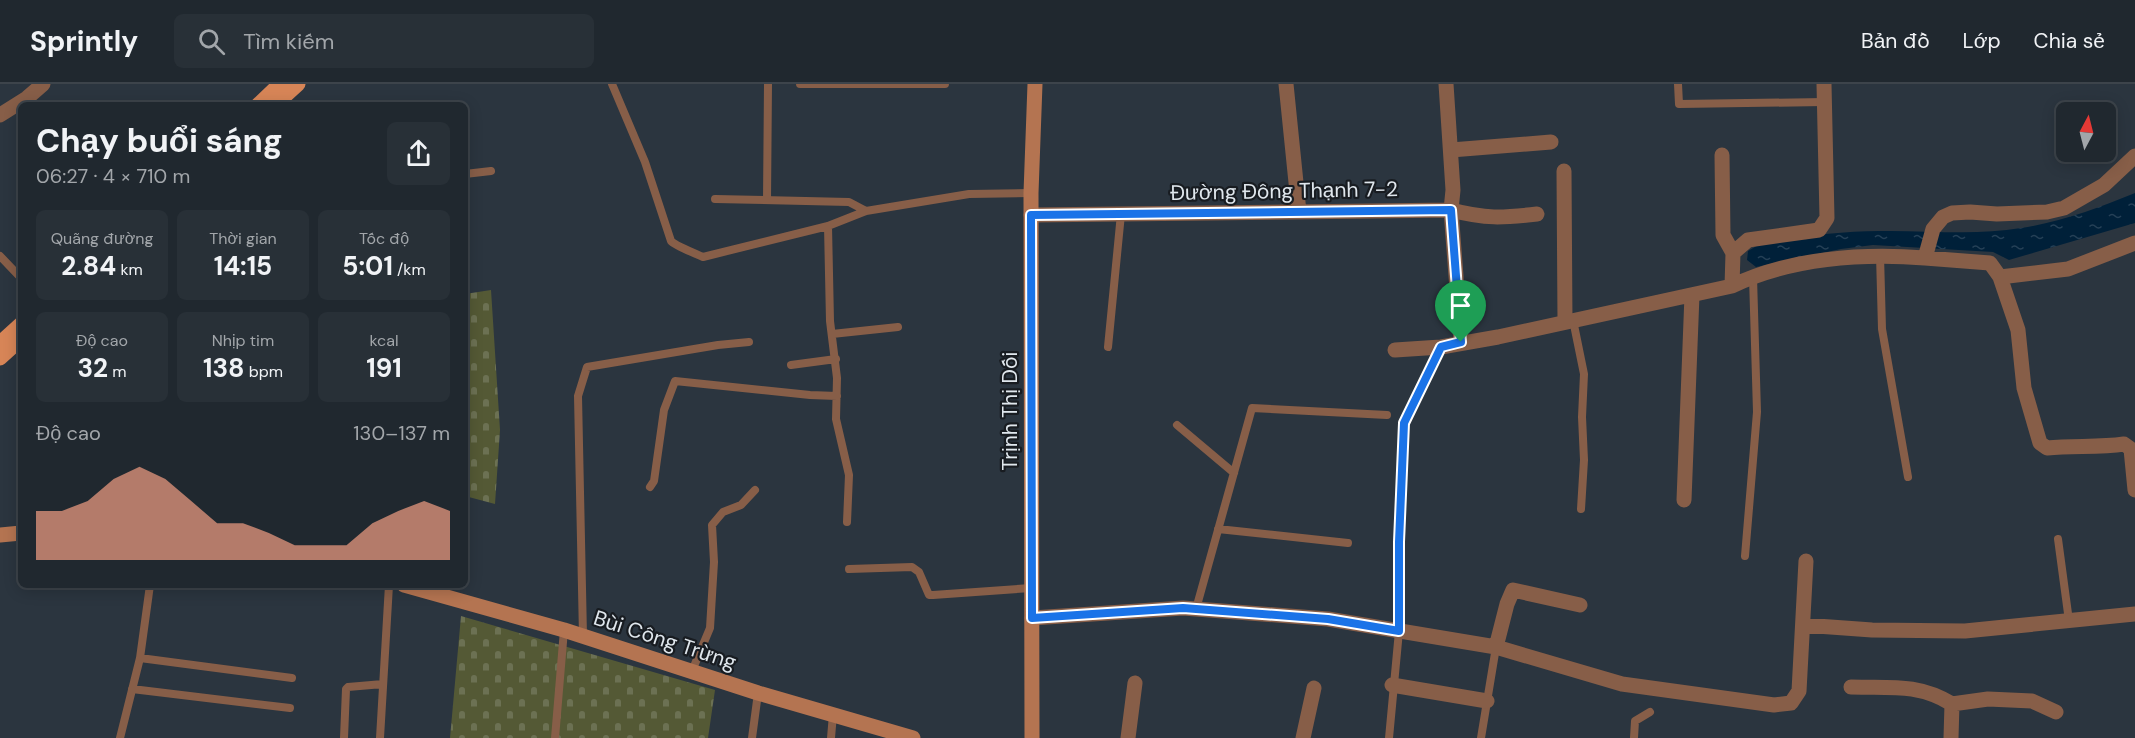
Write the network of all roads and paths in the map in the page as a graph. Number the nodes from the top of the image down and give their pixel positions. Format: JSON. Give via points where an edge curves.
{"nodes":[{"id":1,"x":43,"y":84,"type":"edge"},
{"id":2,"x":280,"y":84,"type":"edge"},
{"id":3,"x":298,"y":84,"type":"edge"},
{"id":4,"x":612,"y":84,"type":"edge"},
{"id":5,"x":768,"y":84,"type":"edge"},
{"id":6,"x":800,"y":84,"type":"edge"},
{"id":7,"x":945,"y":84,"type":"edge"},
{"id":8,"x":1035,"y":84,"type":"edge"},
{"id":9,"x":1286,"y":84,"type":"edge"},
{"id":10,"x":1446,"y":84,"type":"edge"},
{"id":11,"x":1678,"y":84,"type":"edge"},
{"id":12,"x":1824,"y":84,"type":"edge"},
{"id":13,"x":20,"y":102,"type":"edge"},
{"id":14,"x":261,"y":102,"type":"edge"},
{"id":15,"x":278,"y":102,"type":"edge"},
{"id":16,"x":1824,"y":102,"type":"junction"},
{"id":17,"x":18,"y":103,"type":"edge"},
{"id":18,"x":0,"y":114,"type":"edge"},
{"id":19,"x":1551,"y":142,"type":"dead end"},
{"id":20,"x":1451,"y":150,"type":"junction"},
{"id":21,"x":1722,"y":154,"type":"dead end"},
{"id":22,"x":2135,"y":156,"type":"edge"},
{"id":23,"x":491,"y":171,"type":"dead end"},
{"id":24,"x":1564,"y":171,"type":"dead end"},
{"id":25,"x":468,"y":174,"type":"edge"},
{"id":26,"x":1031,"y":193,"type":"junction"},
{"id":27,"x":715,"y":199,"type":"dead end"},
{"id":28,"x":767,"y":200,"type":"junction"},
{"id":29,"x":1451,"y":210,"type":"junction"},
{"id":30,"x":866,"y":211,"type":"junction"},
{"id":31,"x":1299,"y":212,"type":"junction"},
{"id":32,"x":1120,"y":213,"type":"junction"},
{"id":33,"x":1537,"y":214,"type":"dead end"},
{"id":34,"x":1031,"y":215,"type":"junction"},
{"id":35,"x":828,"y":226,"type":"junction"},
{"id":36,"x":2135,"y":243,"type":"edge"},
{"id":37,"x":1733,"y":253,"type":"junction"},
{"id":38,"x":1926,"y":254,"type":"junction"},
{"id":39,"x":1880,"y":255,"type":"junction"},
{"id":40,"x":0,"y":256,"type":"edge"},
{"id":41,"x":18,"y":275,"type":"edge"},
{"id":42,"x":1753,"y":276,"type":"junction"},
{"id":43,"x":2000,"y":277,"type":"junction"},
{"id":44,"x":1732,"y":286,"type":"junction"},
{"id":45,"x":1692,"y":295,"type":"junction"},
{"id":46,"x":1569,"y":321,"type":"junction"},
{"id":47,"x":18,"y":327,"type":"edge"},
{"id":48,"x":898,"y":327,"type":"dead end"},
{"id":49,"x":832,"y":334,"type":"junction"},
{"id":50,"x":18,"y":342,"type":"edge"},
{"id":51,"x":749,"y":342,"type":"dead end"},
{"id":52,"x":1461,"y":342,"type":"junction"},
{"id":53,"x":0,"y":343,"type":"edge"},
{"id":54,"x":1108,"y":347,"type":"dead end"},
{"id":55,"x":1441,"y":347,"type":"junction"},
{"id":56,"x":1395,"y":350,"type":"dead end"},
{"id":57,"x":0,"y":358,"type":"edge"},
{"id":58,"x":836,"y":359,"type":"junction"},
{"id":59,"x":791,"y":365,"type":"dead end"},
{"id":60,"x":837,"y":396,"type":"junction"},
{"id":61,"x":1387,"y":415,"type":"dead end"},
{"id":62,"x":1177,"y":425,"type":"dead end"},
{"id":63,"x":1234,"y":473,"type":"junction"},
{"id":64,"x":1908,"y":477,"type":"dead end"},
{"id":65,"x":650,"y":487,"type":"dead end"},
{"id":66,"x":755,"y":490,"type":"dead end"},
{"id":67,"x":2135,"y":490,"type":"edge"},
{"id":68,"x":1684,"y":500,"type":"dead end"},
{"id":69,"x":1581,"y":509,"type":"dead end"},
{"id":70,"x":847,"y":522,"type":"dead end"},
{"id":71,"x":1218,"y":529,"type":"junction"},
{"id":72,"x":18,"y":533,"type":"edge"},
{"id":73,"x":0,"y":535,"type":"edge"},
{"id":74,"x":2058,"y":539,"type":"dead end"},
{"id":75,"x":1348,"y":543,"type":"dead end"},
{"id":76,"x":1745,"y":556,"type":"dead end"},
{"id":77,"x":1806,"y":561,"type":"dead end"},
{"id":78,"x":849,"y":569,"type":"dead end"},
{"id":79,"x":150,"y":588,"type":"edge"},
{"id":80,"x":389,"y":588,"type":"edge"},
{"id":81,"x":415,"y":588,"type":"edge"},
{"id":82,"x":1031,"y":588,"type":"junction"},
{"id":83,"x":1580,"y":605,"type":"dead end"},
{"id":84,"x":1196,"y":609,"type":"junction"},
{"id":85,"x":2135,"y":614,"type":"edge"},
{"id":86,"x":1032,"y":618,"type":"junction"},
{"id":87,"x":2069,"y":621,"type":"junction"},
{"id":88,"x":1803,"y":625,"type":"junction"},
{"id":89,"x":564,"y":630,"type":"junction"},
{"id":90,"x":1399,"y":631,"type":"junction"},
{"id":91,"x":583,"y":636,"type":"junction"},
{"id":92,"x":1496,"y":647,"type":"junction"},
{"id":93,"x":140,"y":658,"type":"junction"},
{"id":94,"x":692,"y":671,"type":"junction"},
{"id":95,"x":292,"y":678,"type":"dead end"},
{"id":96,"x":383,"y":684,"type":"junction"},
{"id":97,"x":1135,"y":684,"type":"dead end"},
{"id":98,"x":1392,"y":685,"type":"junction"},
{"id":99,"x":1851,"y":687,"type":"dead end"},
{"id":100,"x":1314,"y":688,"type":"dead end"},
{"id":101,"x":132,"y":689,"type":"junction"},
{"id":102,"x":758,"y":693,"type":"junction"},
{"id":103,"x":1487,"y":701,"type":"junction"},
{"id":104,"x":1952,"y":704,"type":"junction"},
{"id":105,"x":290,"y":708,"type":"dead end"},
{"id":106,"x":1650,"y":712,"type":"dead end"},
{"id":107,"x":2056,"y":712,"type":"dead end"},
{"id":108,"x":833,"y":714,"type":"junction"},
{"id":109,"x":120,"y":738,"type":"edge"},
{"id":110,"x":344,"y":738,"type":"edge"},
{"id":111,"x":380,"y":738,"type":"edge"},
{"id":112,"x":555,"y":738,"type":"edge"},
{"id":113,"x":752,"y":738,"type":"edge"},
{"id":114,"x":831,"y":738,"type":"edge"},
{"id":115,"x":913,"y":738,"type":"edge"},
{"id":116,"x":1032,"y":738,"type":"edge"},
{"id":117,"x":1128,"y":738,"type":"edge"},
{"id":118,"x":1303,"y":738,"type":"edge"},
{"id":119,"x":1389,"y":738,"type":"edge"},
{"id":120,"x":1481,"y":738,"type":"edge"},
{"id":121,"x":1634,"y":738,"type":"edge"},
{"id":122,"x":1951,"y":738,"type":"edge"}],
"edges":[{"from":1,"to":13,"type":"street"},
{"from":2,"to":14,"type":"main road"},
{"from":3,"to":15,"type":"main road"},
{"from":4,"to":35,"type":"lane","via":[[675,245],[703,257]]},
{"from":5,"to":28,"type":"lane"},
{"from":6,"to":7,"type":"lane"},
{"from":8,"to":26,"type":"street","name":"Trịnh Thị Dối"},
{"from":9,"to":31,"type":"street"},
{"from":10,"to":20,"type":"street"},
{"from":11,"to":16,"type":"lane","via":[[1679,104]]},
{"from":12,"to":16,"type":"street"},
{"from":16,"to":37,"type":"street","via":[[1827,218],[1819,230],[1748,240]]},
{"from":17,"to":18,"type":"street"},
{"from":19,"to":20,"type":"street"},
{"from":20,"to":29,"type":"street"},
{"from":21,"to":37,"type":"street","via":[[1723,235]]},
{"from":22,"to":38,"type":"street","via":[[2104,185],[2064,208],[2047,212],[1952,213],[1943,217],[1933,229]]},
{"from":23,"to":25,"type":"lane"},
{"from":24,"to":46,"type":"street"},
{"from":26,"to":30,"type":"lane","via":[[969,194]]},
{"from":26,"to":34,"type":"street","name":"Trịnh Thị Dối"},
{"from":27,"to":28,"type":"lane"},
{"from":28,"to":30,"type":"lane","via":[[849,202]]},
{"from":29,"to":31,"type":"street","name":"Đường Đông Thạnh 7-2"},
{"from":29,"to":33,"type":"street","name":"Đường Đông Thạnh 7-2","via":[[1496,219]]},
{"from":29,"to":52,"type":"street"},
{"from":30,"to":35,"type":"lane"},
{"from":31,"to":32,"type":"street","name":"Đường Đông Thạnh 7-2"},
{"from":32,"to":34,"type":"street","name":"Đường Đông Thạnh 7-2"},
{"from":32,"to":54,"type":"lane"},
{"from":34,"to":82,"type":"street","name":"Trịnh Thị Dối"},
{"from":35,"to":49,"type":"lane"},
{"from":36,"to":43,"type":"street","via":[[2068,269]]},
{"from":37,"to":44,"type":"street"},
{"from":38,"to":39,"type":"street"},
{"from":38,"to":43,"type":"street","via":[[1990,263]]},
{"from":39,"to":42,"type":"street","via":[[1812,263]]},
{"from":39,"to":64,"type":"lane","via":[[1882,329]]},
{"from":40,"to":41,"type":"lane"},
{"from":42,"to":44,"type":"street"},
{"from":42,"to":76,"type":"lane","via":[[1757,412]]},
{"from":43,"to":67,"type":"street","via":[[2018,330],[2024,388],[2040,443],[2047,448],[2124,444],[2131,449]]},
{"from":44,"to":45,"type":"street"},
{"from":45,"to":46,"type":"street"},
{"from":45,"to":68,"type":"street"},
{"from":46,"to":52,"type":"street"},
{"from":46,"to":69,"type":"lane","via":[[1584,374]]},
{"from":47,"to":53,"type":"main road"},
{"from":48,"to":49,"type":"lane"},
{"from":49,"to":58,"type":"lane"},
{"from":50,"to":57,"type":"main road"},
{"from":51,"to":91,"type":"lane","via":[[587,367],[578,396]]},
{"from":52,"to":55,"type":"street"},
{"from":55,"to":56,"type":"street"},
{"from":55,"to":90,"type":"lane","via":[[1404,423]]},
{"from":58,"to":59,"type":"lane"},
{"from":58,"to":60,"type":"lane"},
{"from":60,"to":65,"type":"lane","via":[[675,381],[664,410]]},
{"from":60,"to":70,"type":"lane","via":[[836,419],[849,475]]},
{"from":61,"to":63,"type":"lane","via":[[1252,408]]},
{"from":62,"to":63,"type":"lane"},
{"from":63,"to":71,"type":"lane"},
{"from":66,"to":94,"type":"lane","via":[[741,505],[723,512],[712,525],[710,628]]},
{"from":71,"to":75,"type":"lane"},
{"from":71,"to":84,"type":"lane"},
{"from":72,"to":73,"type":"street"},
{"from":74,"to":87,"type":"lane"},
{"from":77,"to":88,"type":"street"},
{"from":78,"to":82,"type":"lane","via":[[912,567],[919,572],[929,595]]},
{"from":79,"to":93,"type":"lane"},
{"from":80,"to":96,"type":"lane"},
{"from":81,"to":89,"type":"street","name":"Bùi Công Trừng"},
{"from":82,"to":86,"type":"street","name":"Trịnh Thị Dối"},
{"from":83,"to":92,"type":"street","via":[[1513,590]]},
{"from":84,"to":86,"type":"street"},
{"from":84,"to":90,"type":"street","via":[[1328,619]]},
{"from":85,"to":87,"type":"street"},
{"from":86,"to":116,"type":"street","name":"Trịnh Thị Dối"},
{"from":87,"to":88,"type":"street","via":[[1965,631]]},
{"from":88,"to":92,"type":"street","via":[[1798,691],[1791,703],[1774,705],[1622,684]]},
{"from":89,"to":91,"type":"street","name":"Bùi Công Trừng"},
{"from":89,"to":112,"type":"lane"},
{"from":90,"to":92,"type":"street"},
{"from":90,"to":98,"type":"lane"},
{"from":91,"to":94,"type":"street","name":"Bùi Công Trừng"},
{"from":92,"to":103,"type":"lane"},
{"from":93,"to":95,"type":"lane"},
{"from":93,"to":101,"type":"lane"},
{"from":94,"to":102,"type":"street","name":"Bùi Công Trừng"},
{"from":96,"to":110,"type":"lane","via":[[346,689]]},
{"from":96,"to":111,"type":"lane"},
{"from":97,"to":117,"type":"street"},
{"from":98,"to":103,"type":"street"},
{"from":98,"to":119,"type":"lane"},
{"from":99,"to":104,"type":"street","via":[[1922,690]]},
{"from":100,"to":118,"type":"street"},
{"from":101,"to":105,"type":"lane"},
{"from":101,"to":109,"type":"lane"},
{"from":102,"to":108,"type":"street","name":"Bùi Công Trừng"},
{"from":102,"to":113,"type":"lane"},
{"from":103,"to":120,"type":"lane"},
{"from":104,"to":107,"type":"street","via":[[1988,699],[2032,701]]},
{"from":104,"to":122,"type":"street"},
{"from":106,"to":121,"type":"lane","via":[[1635,721]]},
{"from":108,"to":114,"type":"lane"},
{"from":108,"to":115,"type":"street","name":"Bùi Công Trừng"}]}
